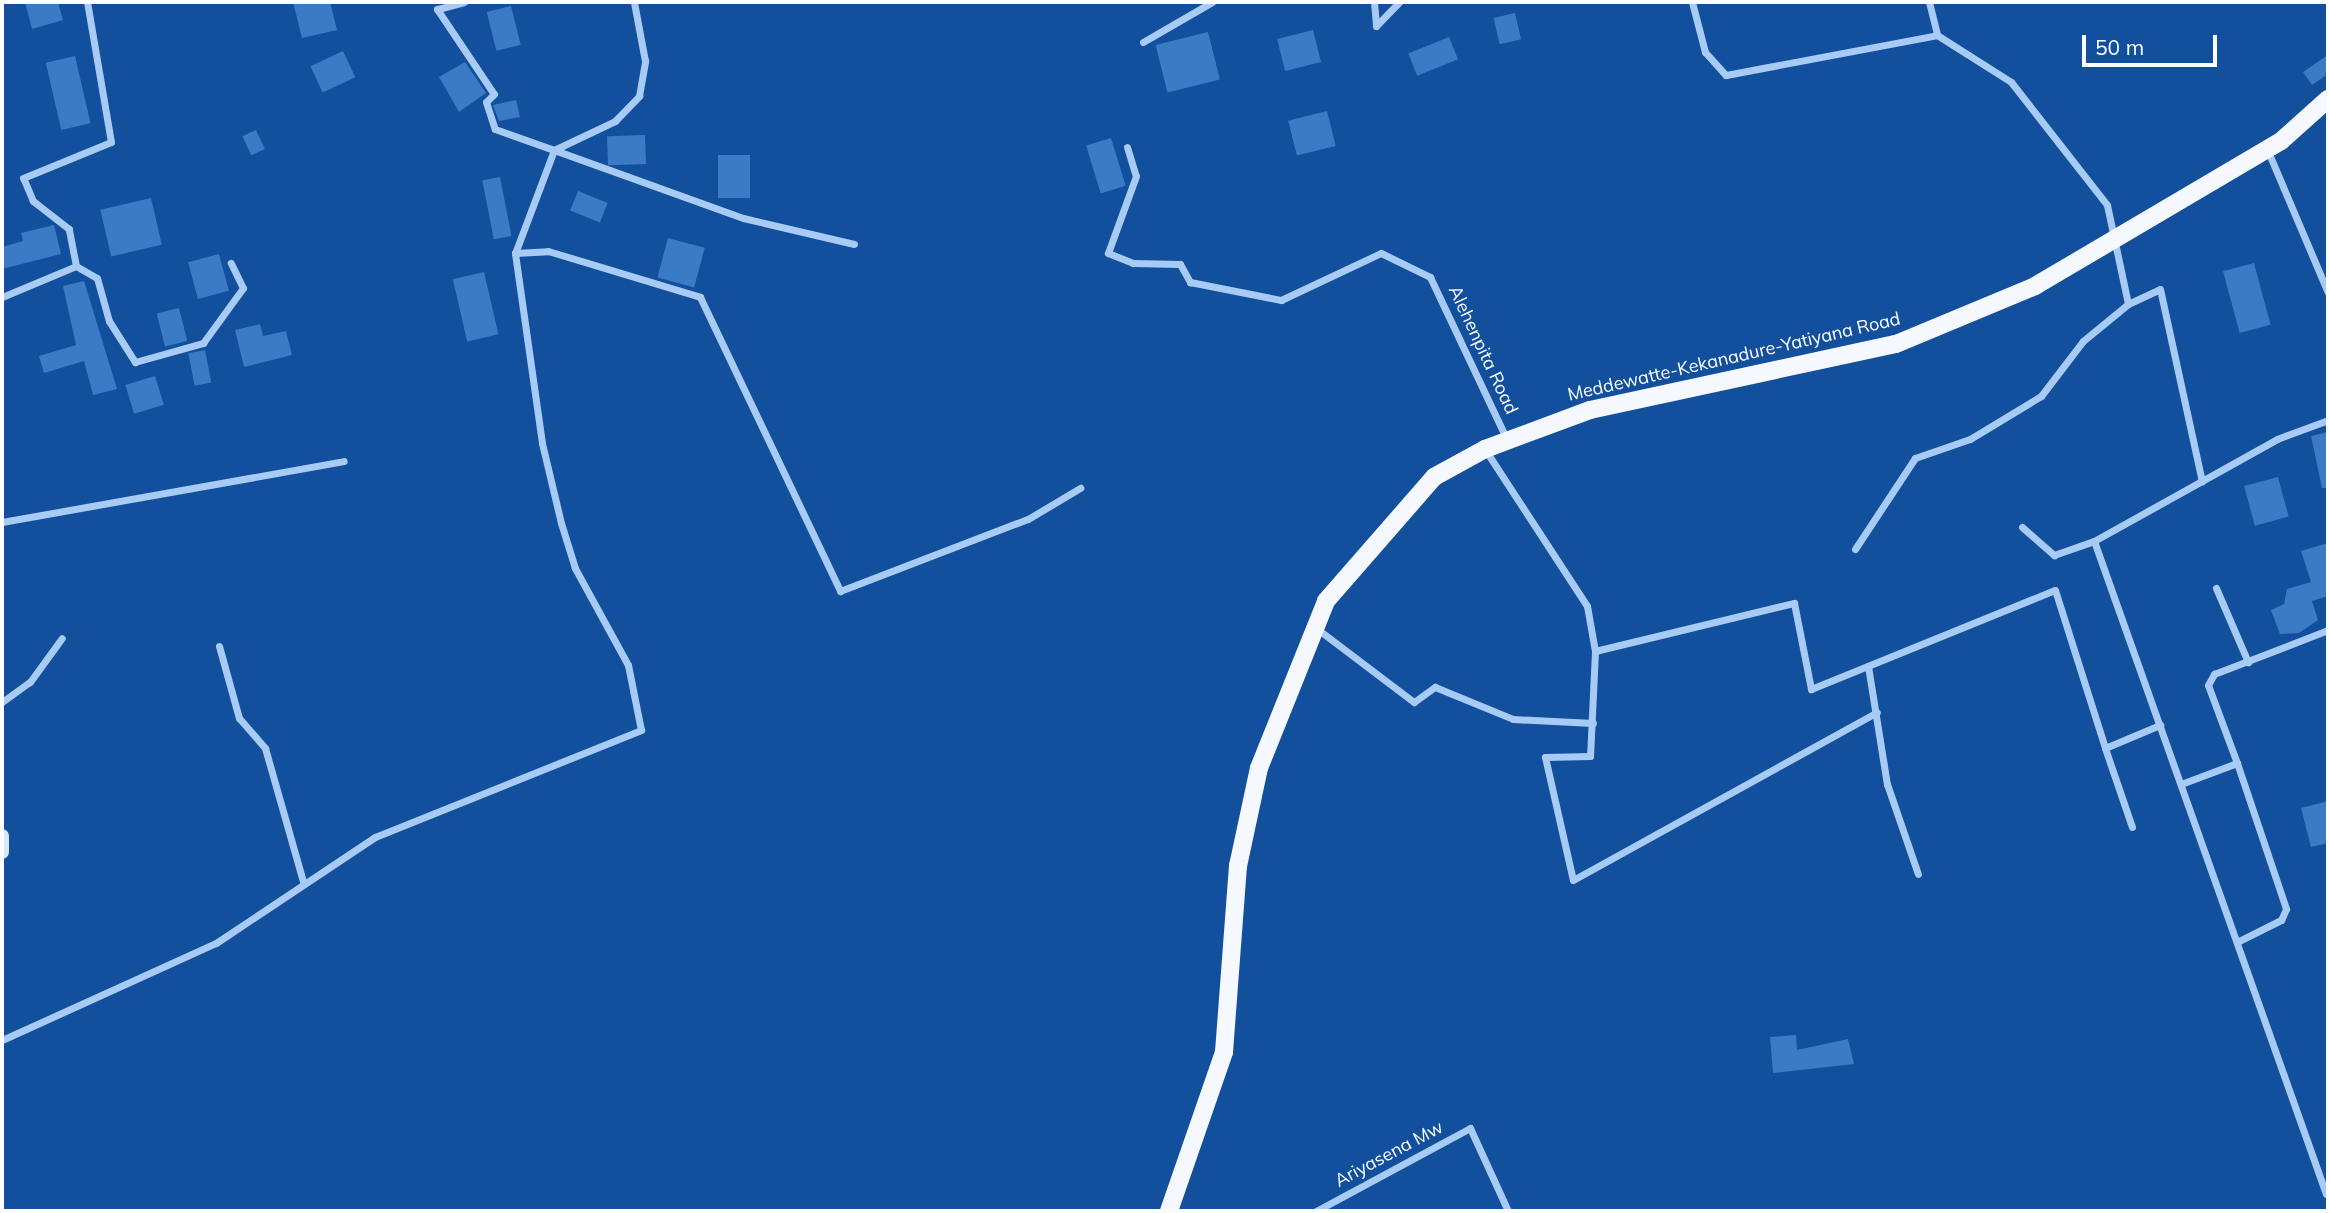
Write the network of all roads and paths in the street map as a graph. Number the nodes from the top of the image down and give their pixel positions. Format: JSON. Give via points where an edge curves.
{"nodes":[{"id":1,"x":87,"y":2,"type":"edge"},
{"id":2,"x":464,"y":2,"type":"edge"},
{"id":3,"x":634,"y":2,"type":"edge"},
{"id":4,"x":1212,"y":2,"type":"edge"},
{"id":5,"x":1374,"y":2,"type":"edge"},
{"id":6,"x":1399,"y":2,"type":"edge"},
{"id":7,"x":1692,"y":2,"type":"edge"},
{"id":8,"x":1929,"y":2,"type":"edge"},
{"id":9,"x":435,"y":5,"type":"edge"},
{"id":10,"x":1937,"y":35,"type":"junction"},
{"id":11,"x":1143,"y":42,"type":"dead end"},
{"id":12,"x":2328,"y":99,"type":"edge"},
{"id":13,"x":1127,"y":147,"type":"dead end"},
{"id":14,"x":2267,"y":149,"type":"junction"},
{"id":15,"x":554,"y":150,"type":"junction"},
{"id":16,"x":2115,"y":239,"type":"junction"},
{"id":17,"x":855,"y":244,"type":"dead end"},
{"id":18,"x":514,"y":253,"type":"junction"},
{"id":19,"x":231,"y":263,"type":"dead end"},
{"id":20,"x":76,"y":266,"type":"junction"},
{"id":21,"x":2328,"y":293,"type":"edge"},
{"id":22,"x":2,"y":296,"type":"edge"},
{"id":23,"x":2128,"y":304,"type":"junction"},
{"id":24,"x":2328,"y":420,"type":"edge"},
{"id":25,"x":1508,"y":440,"type":"junction"},
{"id":26,"x":1485,"y":449,"type":"junction"},
{"id":27,"x":344,"y":461,"type":"dead end"},
{"id":28,"x":2202,"y":481,"type":"junction"},
{"id":29,"x":1080,"y":488,"type":"dead end"},
{"id":30,"x":2,"y":522,"type":"edge"},
{"id":31,"x":2022,"y":527,"type":"dead end"},
{"id":32,"x":2094,"y":541,"type":"junction"},
{"id":33,"x":1855,"y":549,"type":"dead end"},
{"id":34,"x":2216,"y":588,"type":"dead end"},
{"id":35,"x":1315,"y":628,"type":"junction"},
{"id":36,"x":2328,"y":629,"type":"edge"},
{"id":37,"x":62,"y":638,"type":"dead end"},
{"id":38,"x":219,"y":646,"type":"dead end"},
{"id":39,"x":1595,"y":651,"type":"junction"},
{"id":40,"x":2248,"y":662,"type":"junction"},
{"id":41,"x":1868,"y":666,"type":"junction"},
{"id":42,"x":2,"y":702,"type":"edge"},
{"id":43,"x":1877,"y":712,"type":"junction"},
{"id":44,"x":1593,"y":723,"type":"junction"},
{"id":45,"x":2160,"y":725,"type":"junction"},
{"id":46,"x":2105,"y":748,"type":"junction"},
{"id":47,"x":2237,"y":763,"type":"junction"},
{"id":48,"x":2181,"y":784,"type":"junction"},
{"id":49,"x":2132,"y":828,"type":"dead end"},
{"id":50,"x":2,"y":836,"type":"edge"},
{"id":51,"x":2,"y":852,"type":"edge"},
{"id":52,"x":1918,"y":874,"type":"dead end"},
{"id":53,"x":303,"y":881,"type":"junction"},
{"id":54,"x":2237,"y":942,"type":"junction"},
{"id":55,"x":2,"y":1040,"type":"edge"},
{"id":56,"x":2326,"y":1194,"type":"dead end"},
{"id":57,"x":1171,"y":1211,"type":"edge"},
{"id":58,"x":1317,"y":1211,"type":"edge"},
{"id":59,"x":1508,"y":1211,"type":"edge"}],
"edges":[{"from":1,"to":20,"type":"street","via":[[111,142],[23,178],[33,201],[69,229]]},
{"from":2,"to":9,"type":"street"},
{"from":3,"to":15,"type":"street","via":[[645,61],[639,96],[615,121]]},
{"from":4,"to":11,"type":"street"},
{"from":5,"to":6,"type":"street","via":[[1376,26]]},
{"from":7,"to":10,"type":"street","via":[[1705,52],[1726,75]]},
{"from":8,"to":10,"type":"street"},
{"from":9,"to":15,"type":"street","via":[[494,94],[486,102],[495,130]]},
{"from":10,"to":16,"type":"street","via":[[2011,82],[2107,205]]},
{"from":12,"to":14,"type":"main road","name":"Meddewatte-Kekanadure-Yatiyana Road"},
{"from":13,"to":25,"type":"street","name":"Alehenpita Road","via":[[1136,176],[1108,253],[1133,263],[1180,264],[1190,282],[1282,300],[1381,253],[1430,277]]},
{"from":14,"to":16,"type":"main road","name":"Meddewatte-Kekanadure-Yatiyana Road"},
{"from":14,"to":21,"type":"street"},
{"from":15,"to":17,"type":"street","via":[[743,218]]},
{"from":15,"to":18,"type":"street"},
{"from":16,"to":23,"type":"street"},
{"from":16,"to":25,"type":"main road","name":"Meddewatte-Kekanadure-Yatiyana Road","via":[[2035,286],[1896,344],[1590,410]]},
{"from":18,"to":29,"type":"street","via":[[548,251],[700,297],[840,591],[1028,519]]},
{"from":18,"to":53,"type":"street","via":[[542,443],[561,523],[575,568],[628,665],[641,730],[375,837]]},
{"from":19,"to":20,"type":"street","via":[[243,288],[203,342],[135,362],[109,321],[97,278]]},
{"from":20,"to":22,"type":"street"},
{"from":23,"to":28,"type":"street","via":[[2160,289]]},
{"from":23,"to":33,"type":"street","via":[[2083,341],[2041,396],[1970,439],[1915,458]]},
{"from":24,"to":28,"type":"street"},
{"from":25,"to":26,"type":"main road","name":"Meddewatte-Kekanadure-Yatiyana Road"},
{"from":26,"to":35,"type":"main road","name":"Meddewatte-Kekanadure-Yatiyana Road","via":[[1434,477],[1326,601]]},
{"from":26,"to":39,"type":"street","via":[[1587,606]]},
{"from":27,"to":30,"type":"street"},
{"from":28,"to":32,"type":"street"},
{"from":31,"to":32,"type":"street","via":[[2054,555]]},
{"from":32,"to":45,"type":"street"},
{"from":34,"to":40,"type":"street"},
{"from":35,"to":44,"type":"street","via":[[1414,702],[1435,687],[1513,719]]},
{"from":35,"to":57,"type":"main road","name":"Meddewatte-Kekanadure-Yatiyana Road","via":[[1259,768],[1238,866],[1224,1052]]},
{"from":36,"to":40,"type":"street"},
{"from":37,"to":42,"type":"street","via":[[30,682]]},
{"from":38,"to":53,"type":"street","via":[[239,718],[265,748]]},
{"from":39,"to":41,"type":"street","via":[[1794,603],[1811,689]]},
{"from":39,"to":44,"type":"street"},
{"from":40,"to":47,"type":"street","via":[[2214,674],[2208,685]]},
{"from":41,"to":43,"type":"street"},
{"from":41,"to":46,"type":"street","via":[[2055,590]]},
{"from":43,"to":44,"type":"street","via":[[1573,880],[1545,757],[1590,755]]},
{"from":43,"to":52,"type":"street","via":[[1887,784]]},
{"from":45,"to":46,"type":"street"},
{"from":45,"to":48,"type":"street"},
{"from":46,"to":49,"type":"street"},
{"from":47,"to":48,"type":"street"},
{"from":47,"to":54,"type":"street","via":[[2286,908],[2281,920]]},
{"from":48,"to":54,"type":"street"},
{"from":50,"to":51,"type":"street"},
{"from":53,"to":55,"type":"street","via":[[216,943]]},
{"from":54,"to":56,"type":"street"},
{"from":58,"to":59,"type":"street","name":"Ariyasena Mw","via":[[1470,1128]]}]}
